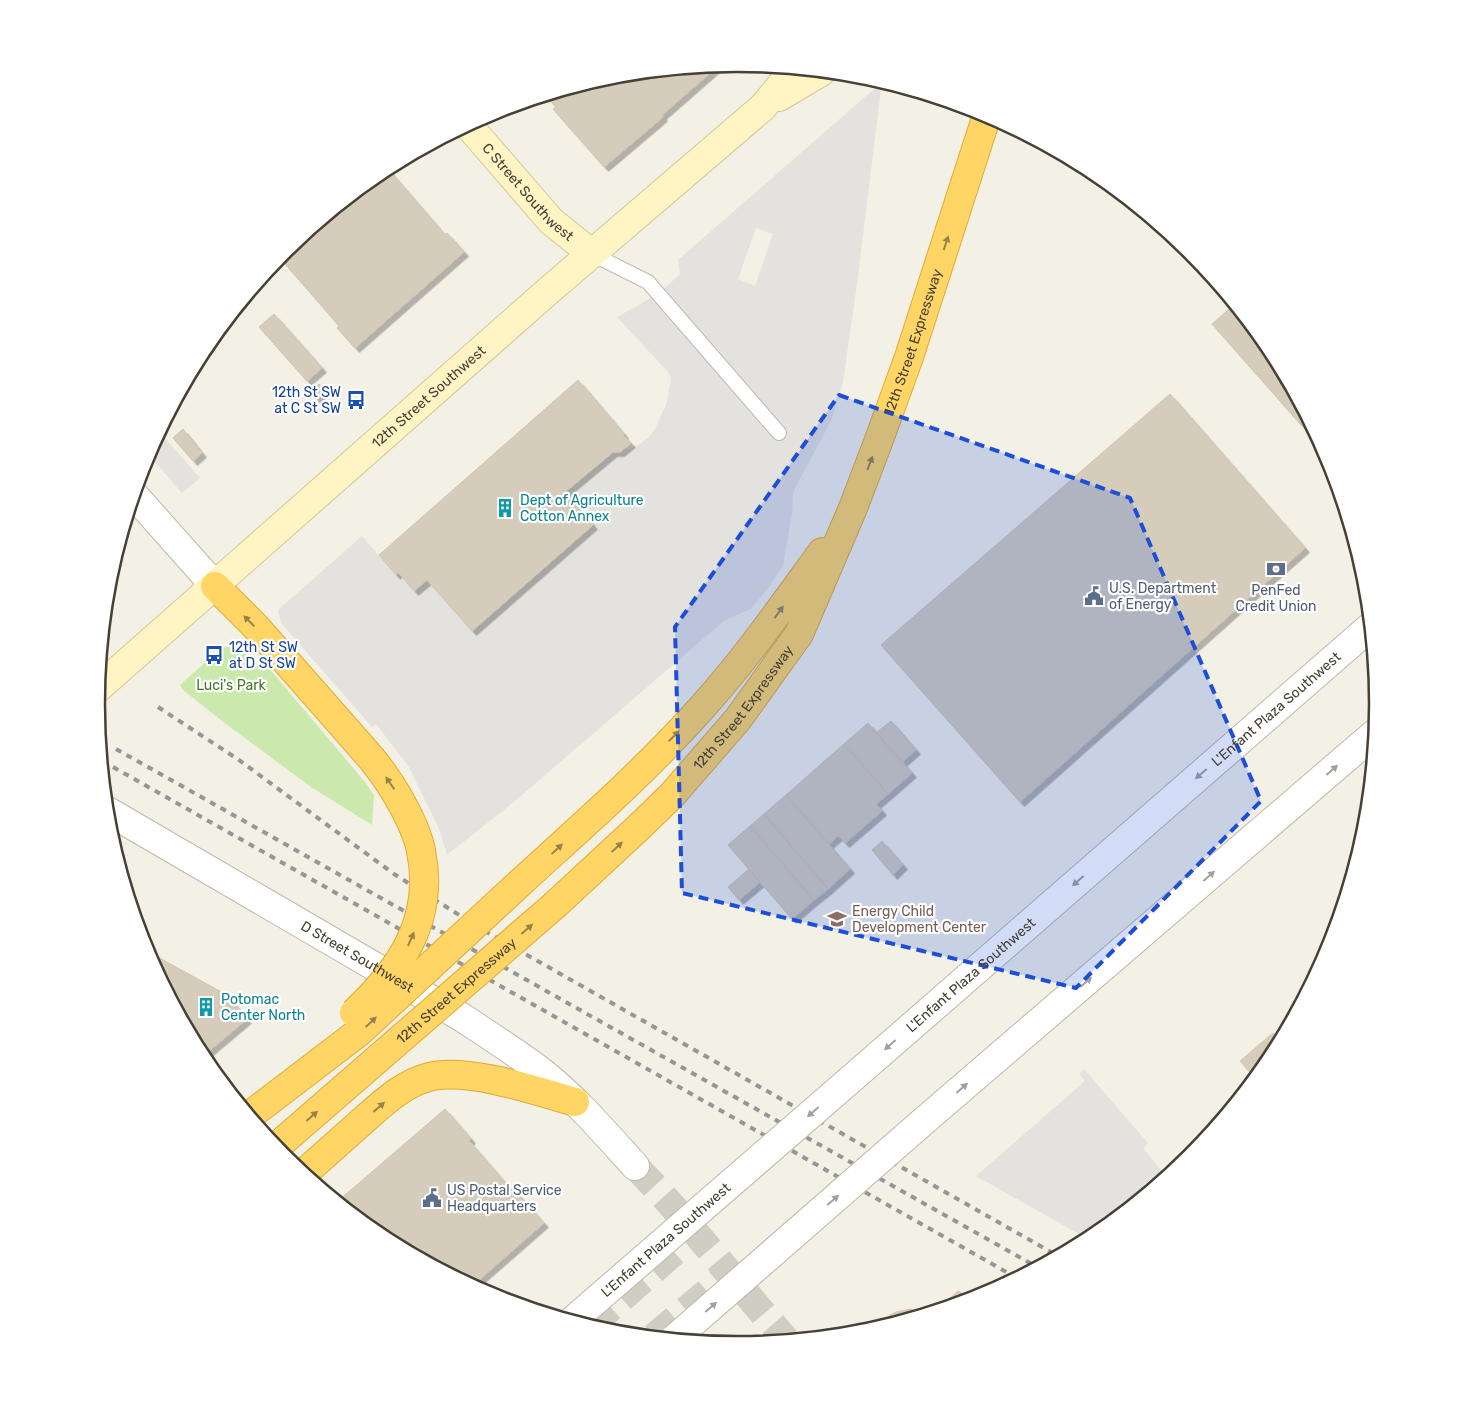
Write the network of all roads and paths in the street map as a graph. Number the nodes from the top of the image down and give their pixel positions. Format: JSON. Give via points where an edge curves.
{"nodes":[{"id":1,"x":789,"y":75,"type":"edge"},
{"id":2,"x":812,"y":77,"type":"edge"},
{"id":3,"x":763,"y":107,"type":"junction"},
{"id":4,"x":984,"y":124,"type":"edge"},
{"id":5,"x":473,"y":131,"type":"edge"},
{"id":6,"x":592,"y":254,"type":"junction"},
{"id":7,"x":779,"y":432,"type":"dead end"},
{"id":8,"x":139,"y":499,"type":"edge"},
{"id":9,"x":853,"y":508,"type":"junction"},
{"id":10,"x":215,"y":586,"type":"junction"},
{"id":11,"x":1364,"y":632,"type":"edge"},
{"id":12,"x":106,"y":682,"type":"edge"},
{"id":13,"x":1367,"y":740,"type":"edge"},
{"id":14,"x":115,"y":815,"type":"edge"},
{"id":15,"x":575,"y":1102,"type":"junction"},
{"id":16,"x":253,"y":1111,"type":"edge"},
{"id":17,"x":253,"y":1111,"type":"edge"},
{"id":18,"x":282,"y":1142,"type":"edge"},
{"id":19,"x":635,"y":1166,"type":"tunnel mouth"},
{"id":20,"x":309,"y":1169,"type":"edge"},
{"id":21,"x":578,"y":1316,"type":"edge"},
{"id":22,"x":680,"y":1334,"type":"edge"}],
"edges":[{"from":1,"to":3,"type":"main road","name":"12th Street Southwest"},
{"from":2,"to":3,"type":"main road","name":"12th Street Southwest"},
{"from":3,"to":6,"type":"main road","name":"12th Street Southwest"},
{"from":9,"to":4,"type":"highway","name":"12th Street Expressway","one_way":true,"via":[[909,357]]},
{"from":5,"to":6,"type":"main road","name":"C Street Southwest","via":[[551,221]]},
{"from":6,"to":7,"type":"lane","via":[[648,282]]},
{"from":6,"to":10,"type":"main road","name":"12th Street Southwest"},
{"from":8,"to":10,"type":"street"},
{"from":16,"to":9,"type":"highway","one_way":true,"bridge":true,"via":[[359,1032],[618,792],[696,714],[766,629]]},
{"from":18,"to":9,"type":"highway","name":"12th Street Expressway","one_way":true,"bridge":true,"via":[[556,904],[672,795],[738,719],[799,634]]},
{"from":10,"to":12,"type":"main road","name":"12th Street Southwest"},
{"from":17,"to":10,"type":"highway","one_way":true,"bridge":true,"via":[[369,999],[397,966],[415,931],[423,897],[424,874],[413,826],[390,782],[255,626]]},
{"from":11,"to":21,"type":"street","name":"L'Enfant Plaza Southwest","one_way":true,"bridge":true},
{"from":22,"to":13,"type":"street","one_way":true,"bridge":true},
{"from":14,"to":15,"type":"street","name":"D Street Southwest","via":[[464,1018],[544,1074]]},
{"from":15,"to":19,"type":"street","name":"D Street Southwest"},
{"from":20,"to":15,"type":"highway","one_way":true,"via":[[384,1102],[414,1082],[431,1076],[469,1076]]}]}
